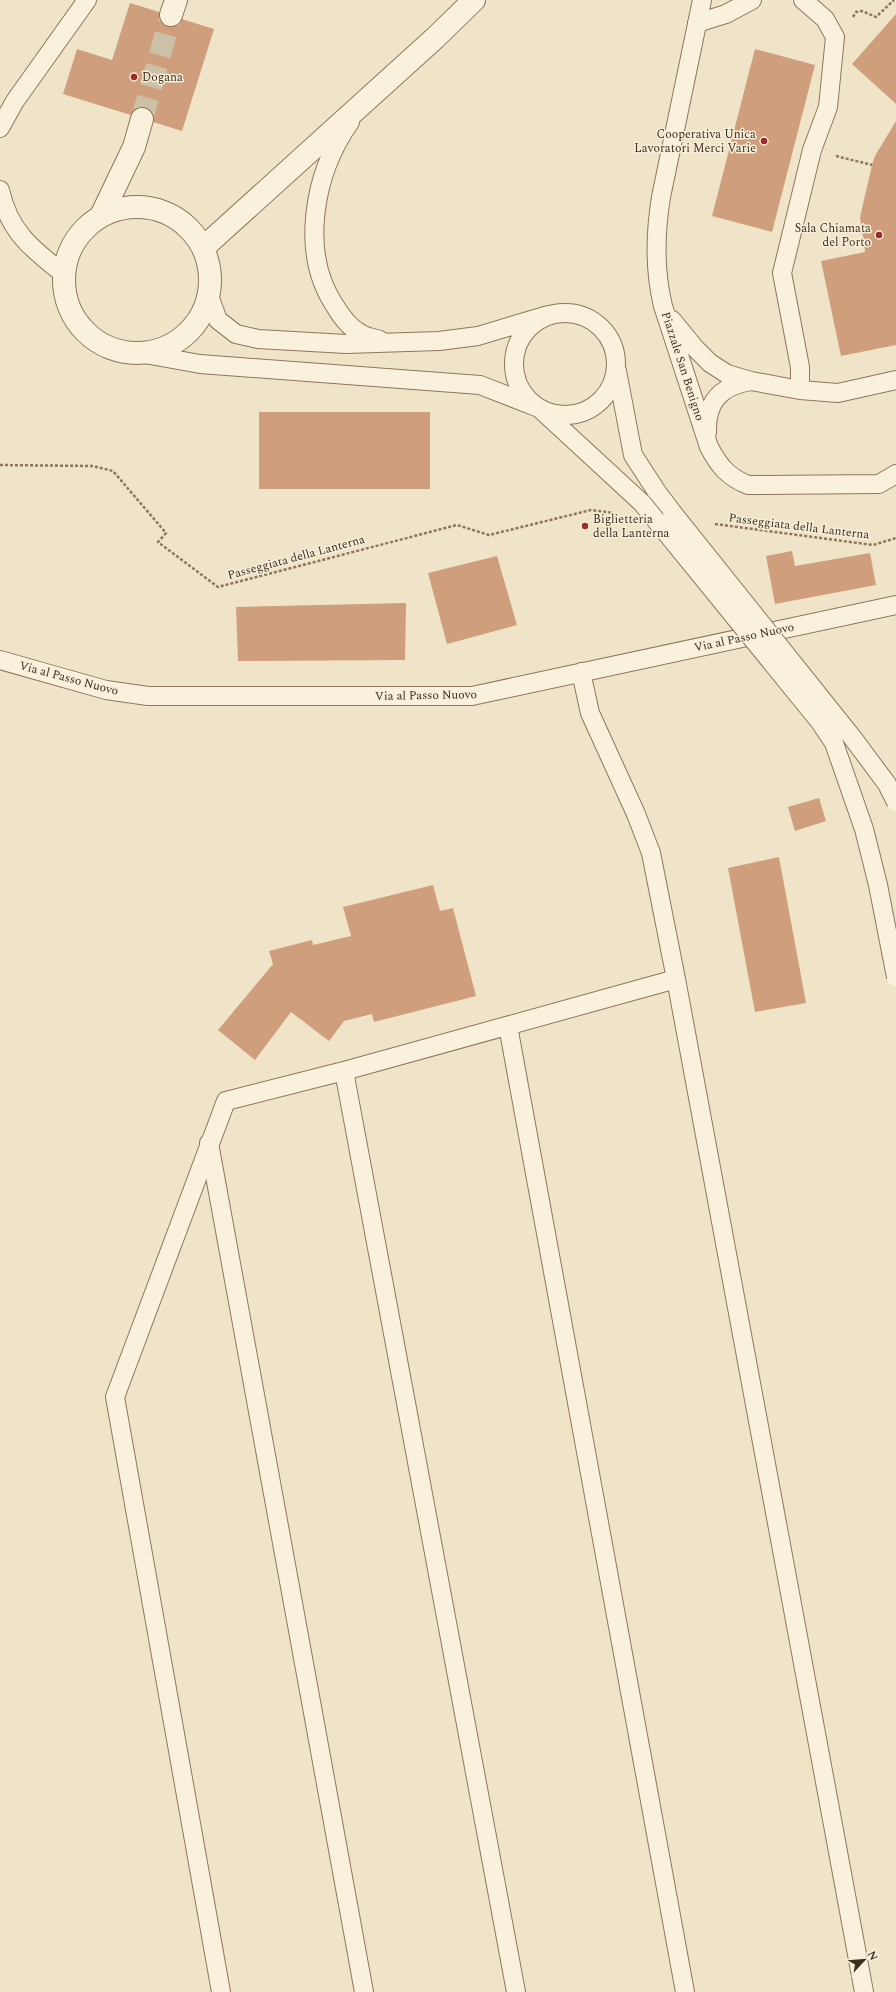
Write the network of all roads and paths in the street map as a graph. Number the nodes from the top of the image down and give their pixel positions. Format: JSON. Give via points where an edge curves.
{"nodes":[{"id":1,"x":87,"y":0,"type":"edge"},
{"id":2,"x":474,"y":0,"type":"edge"},
{"id":3,"x":702,"y":0,"type":"edge"},
{"id":4,"x":752,"y":0,"type":"edge"},
{"id":5,"x":803,"y":0,"type":"edge"},
{"id":6,"x":894,"y":0,"type":"edge"},
{"id":7,"x":849,"y":21,"type":"dead end"},
{"id":8,"x":697,"y":23,"type":"junction"},
{"id":9,"x":361,"y":105,"type":"junction"},
{"id":10,"x":142,"y":118,"type":"tunnel mouth"},
{"id":11,"x":0,"y":128,"type":"edge"},
{"id":12,"x":812,"y":150,"type":"junction"},
{"id":13,"x":872,"y":165,"type":"dead end"},
{"id":14,"x":0,"y":190,"type":"edge"},
{"id":15,"x":101,"y":216,"type":"junction"},
{"id":16,"x":204,"y":248,"type":"junction"},
{"id":17,"x":65,"y":275,"type":"junction"},
{"id":18,"x":209,"y":296,"type":"junction"},
{"id":19,"x":663,"y":306,"type":"junction"},
{"id":20,"x":548,"y":315,"type":"junction"},
{"id":21,"x":390,"y":344,"type":"junction"},
{"id":22,"x":139,"y":353,"type":"junction"},
{"id":23,"x":616,"y":367,"type":"junction"},
{"id":24,"x":896,"y":380,"type":"edge"},
{"id":25,"x":751,"y":381,"type":"junction"},
{"id":26,"x":800,"y":390,"type":"junction"},
{"id":27,"x":538,"y":408,"type":"junction"},
{"id":28,"x":709,"y":447,"type":"junction"},
{"id":29,"x":0,"y":465,"type":"edge"},
{"id":30,"x":896,"y":474,"type":"edge"},
{"id":31,"x":621,"y":513,"type":"dead end"},
{"id":32,"x":708,"y":523,"type":"dead end"},
{"id":33,"x":896,"y":538,"type":"edge"},
{"id":34,"x":896,"y":605,"type":"edge"},
{"id":35,"x":0,"y":660,"type":"edge"},
{"id":36,"x":581,"y":672,"type":"junction"},
{"id":37,"x":896,"y":802,"type":"edge"},
{"id":38,"x":896,"y":977,"type":"edge"},
{"id":39,"x":676,"y":979,"type":"junction"},
{"id":40,"x":508,"y":1026,"type":"junction"},
{"id":41,"x":344,"y":1071,"type":"junction"},
{"id":42,"x":209,"y":1143,"type":"junction"},
{"id":43,"x":221,"y":1992,"type":"edge"},
{"id":44,"x":364,"y":1992,"type":"edge"},
{"id":45,"x":516,"y":1992,"type":"edge"},
{"id":46,"x":685,"y":1992,"type":"edge"},
{"id":47,"x":864,"y":1992,"type":"edge"}],
"edges":[{"from":1,"to":11,"type":"lane","via":[[15,101]]},
{"from":2,"to":9,"type":"street"},
{"from":3,"to":8,"type":"lane"},
{"from":4,"to":8,"type":"lane","via":[[726,14]]},
{"from":5,"to":12,"type":"lane","via":[[825,19],[835,37],[828,108]]},
{"from":6,"to":7,"type":"path","via":[[876,17],[862,11],[856,12]]},
{"from":8,"to":19,"type":"lane","via":[[656,228],[656,259]]},
{"from":9,"to":16,"type":"street"},
{"from":9,"to":21,"type":"lane","via":[[338,139],[322,181],[314,241],[318,269],[327,294],[342,317],[360,333]]},
{"from":10,"to":15,"type":"street","via":[[134,147]]},
{"from":12,"to":13,"type":"path"},
{"from":12,"to":26,"type":"lane","via":[[782,273],[800,367]]},
{"from":14,"to":17,"type":"lane","via":[[14,228],[34,251]]},
{"from":15,"to":16,"type":"street","via":[[123,208],[147,207],[170,214],[189,228]]},
{"from":15,"to":17,"type":"street","via":[[82,231],[70,252]]},
{"from":16,"to":18,"type":"street","via":[[210,271]]},
{"from":17,"to":22,"type":"street","via":[[67,299],[77,320],[93,338],[114,349]]},
{"from":18,"to":21,"type":"lane","via":[[218,320],[236,334],[266,340]]},
{"from":18,"to":22,"type":"street","via":[[200,318],[184,337],[163,349]]},
{"from":19,"to":25,"type":"lane","name":"Piazzale San Benigno","via":[[678,330],[710,363],[727,374]]},
{"from":19,"to":28,"type":"lane","name":"Piazzale San Benigno"},
{"from":20,"to":21,"type":"lane","via":[[478,336],[439,342]]},
{"from":20,"to":23,"type":"lane","via":[[564,312],[580,315],[595,322],[606,334],[614,350]]},
{"from":20,"to":27,"type":"lane","via":[[533,323],[522,335],[515,350],[513,366],[517,382],[525,397]]},
{"from":22,"to":27,"type":"lane","via":[[200,364],[480,385]]},
{"from":23,"to":27,"type":"lane","via":[[612,384],[603,399],[589,409],[572,415],[555,415]]},
{"from":23,"to":37,"type":"lane","bridge":true,"via":[[633,455],[672,512],[852,737],[887,784]]},
{"from":24,"to":26,"type":"lane","name":"Piazzale San Benigno","via":[[838,393]]},
{"from":25,"to":26,"type":"lane","name":"Piazzale San Benigno"},
{"from":25,"to":28,"type":"lane","name":"Piazzale San Benigno","via":[[727,389],[717,396],[710,406],[707,432]]},
{"from":27,"to":38,"type":"lane","bridge":true,"via":[[642,503],[820,722],[834,743],[868,843]]},
{"from":28,"to":30,"type":"lane","name":"Piazzale San Benigno","via":[[716,462],[725,472],[748,485],[879,484]]},
{"from":29,"to":31,"type":"path","name":"Passeggiata della Lanterna","via":[[93,466],[113,471],[166,533],[158,542],[218,587],[457,525],[489,535],[591,510]]},
{"from":32,"to":33,"type":"path","name":"Passeggiata della Lanterna","via":[[872,545]]},
{"from":34,"to":36,"type":"lane","name":"Via al Passo Nuovo"},
{"from":35,"to":36,"type":"lane","name":"Via al Passo Nuovo","via":[[106,690],[148,696],[472,696]]},
{"from":36,"to":39,"type":"lane","via":[[590,713],[636,814],[651,854]]},
{"from":39,"to":40,"type":"lane"},
{"from":39,"to":47,"type":"lane"},
{"from":40,"to":41,"type":"lane"},
{"from":40,"to":46,"type":"lane"},
{"from":41,"to":42,"type":"lane","via":[[226,1101]]},
{"from":41,"to":45,"type":"lane"},
{"from":42,"to":43,"type":"lane","via":[[115,1397]]},
{"from":42,"to":44,"type":"lane"}]}
